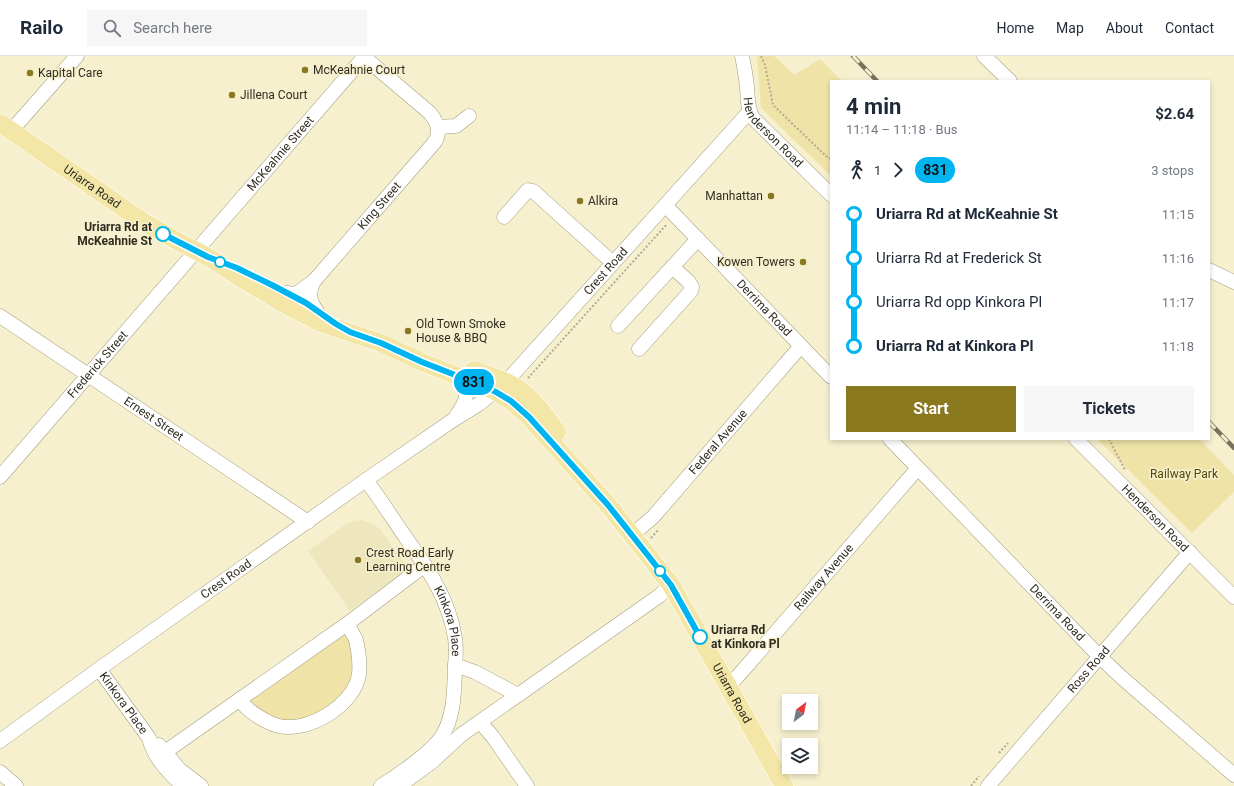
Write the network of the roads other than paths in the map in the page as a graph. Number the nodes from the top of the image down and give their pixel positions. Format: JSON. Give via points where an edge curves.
{"nodes":[{"id":1,"x":77,"y":56,"type":"edge"},
{"id":2,"x":364,"y":56,"type":"edge"},
{"id":3,"x":742,"y":56,"type":"edge"},
{"id":4,"x":984,"y":56,"type":"edge"},
{"id":5,"x":1009,"y":80,"type":"edge"},
{"id":6,"x":749,"y":112,"type":"junction"},
{"id":7,"x":469,"y":116,"type":"dead end"},
{"id":8,"x":6,"y":127,"type":"edge"},
{"id":9,"x":438,"y":127,"type":"junction"},
{"id":10,"x":830,"y":194,"type":"edge"},
{"id":11,"x":665,"y":205,"type":"junction"},
{"id":12,"x":504,"y":217,"type":"dead end"},
{"id":13,"x":698,"y":239,"type":"junction"},
{"id":14,"x":202,"y":254,"type":"junction"},
{"id":15,"x":613,"y":263,"type":"junction"},
{"id":16,"x":672,"y":267,"type":"junction"},
{"id":17,"x":1210,"y":270,"type":"edge"},
{"id":18,"x":314,"y":281,"type":"junction"},
{"id":19,"x":1234,"y":282,"type":"edge"},
{"id":20,"x":286,"y":293,"type":"junction"},
{"id":21,"x":317,"y":311,"type":"junction"},
{"id":22,"x":0,"y":316,"type":"edge"},
{"id":23,"x":618,"y":326,"type":"dead end"},
{"id":24,"x":350,"y":332,"type":"junction"},
{"id":25,"x":381,"y":343,"type":"junction"},
{"id":26,"x":801,"y":346,"type":"junction"},
{"id":27,"x":639,"y":349,"type":"dead end"},
{"id":28,"x":88,"y":375,"type":"junction"},
{"id":29,"x":455,"y":375,"type":"junction"},
{"id":30,"x":830,"y":376,"type":"edge"},
{"id":31,"x":501,"y":387,"type":"junction"},
{"id":32,"x":453,"y":420,"type":"junction"},
{"id":33,"x":891,"y":440,"type":"edge"},
{"id":34,"x":1077,"y":440,"type":"edge"},
{"id":35,"x":918,"y":468,"type":"junction"},
{"id":36,"x":0,"y":477,"type":"edge"},
{"id":37,"x":366,"y":480,"type":"junction"},
{"id":38,"x":308,"y":522,"type":"junction"},
{"id":39,"x":632,"y":535,"type":"junction"},
{"id":40,"x":1190,"y":552,"type":"junction"},
{"id":41,"x":425,"y":565,"type":"junction"},
{"id":42,"x":671,"y":585,"type":"junction"},
{"id":43,"x":1234,"y":597,"type":"edge"},
{"id":44,"x":347,"y":624,"type":"junction"},
{"id":45,"x":455,"y":639,"type":"junction"},
{"id":46,"x":1099,"y":656,"type":"junction"},
{"id":47,"x":455,"y":665,"type":"junction"},
{"id":48,"x":99,"y":669,"type":"junction"},
{"id":49,"x":488,"y":678,"type":"junction"},
{"id":50,"x":728,"y":686,"type":"junction"},
{"id":51,"x":518,"y":695,"type":"junction"},
{"id":52,"x":240,"y":699,"type":"junction"},
{"id":53,"x":480,"y":722,"type":"junction"},
{"id":54,"x":461,"y":735,"type":"junction"},
{"id":55,"x":149,"y":738,"type":"junction"},
{"id":56,"x":0,"y":741,"type":"edge"},
{"id":57,"x":438,"y":742,"type":"junction"},
{"id":58,"x":165,"y":752,"type":"junction"},
{"id":59,"x":0,"y":772,"type":"edge"},
{"id":60,"x":1234,"y":775,"type":"edge"},
{"id":61,"x":16,"y":786,"type":"edge"},
{"id":62,"x":183,"y":786,"type":"edge"},
{"id":63,"x":200,"y":786,"type":"edge"},
{"id":64,"x":381,"y":786,"type":"edge"},
{"id":65,"x":399,"y":786,"type":"edge"},
{"id":66,"x":527,"y":786,"type":"edge"},
{"id":67,"x":784,"y":786,"type":"edge"},
{"id":68,"x":988,"y":786,"type":"edge"}],
"edges":[{"from":1,"to":8,"type":"street"},
{"from":2,"to":9,"type":"street","via":[[430,112]]},
{"from":2,"to":14,"type":"street","name":"McKeahnie Street"},
{"from":3,"to":6,"type":"street","name":"Henderson Road"},
{"from":4,"to":5,"type":"street"},
{"from":6,"to":10,"type":"street","name":"Henderson Road"},
{"from":6,"to":11,"type":"street","name":"Crest Road"},
{"from":7,"to":9,"type":"street","via":[[456,126]]},
{"from":8,"to":14,"type":"main road","name":"Uriarra Road","via":[[142,221]]},
{"from":9,"to":18,"type":"street","name":"King Street","via":[[434,143]]},
{"from":11,"to":13,"type":"street","name":"Derrima Road"},
{"from":11,"to":15,"type":"street","name":"Crest Road"},
{"from":12,"to":15,"type":"street","via":[[528,190],[532,191]]},
{"from":13,"to":16,"type":"street"},
{"from":13,"to":26,"type":"street","name":"Derrima Road"},
{"from":14,"to":20,"type":"main road","name":"Uriarra Road","via":[[237,268]]},
{"from":14,"to":24,"type":"main road","name":"Uriarra Road","via":[[307,316]]},
{"from":14,"to":28,"type":"street","name":"Frederick Street"},
{"from":15,"to":31,"type":"street","name":"Crest Road"},
{"from":16,"to":23,"type":"street"},
{"from":16,"to":27,"type":"street","via":[[688,281],[692,287],[691,291]]},
{"from":17,"to":19,"type":"street"},
{"from":18,"to":20,"type":"street","name":"King Street","via":[[296,294]]},
{"from":18,"to":21,"type":"street","via":[[310,288],[310,298]]},
{"from":20,"to":21,"type":"main road","name":"Uriarra Road"},
{"from":21,"to":24,"type":"main road","name":"Uriarra Road"},
{"from":22,"to":28,"type":"street","name":"Ernest Street"},
{"from":24,"to":25,"type":"main road","name":"Uriarra Road"},
{"from":25,"to":29,"type":"main road","name":"Uriarra Road"},
{"from":25,"to":31,"type":"main road","name":"Uriarra Road","via":[[433,355]]},
{"from":26,"to":30,"type":"street","name":"Derrima Road"},
{"from":26,"to":39,"type":"street","name":"Federal Avenue","via":[[653,517]]},
{"from":28,"to":36,"type":"street","name":"Frederick Street"},
{"from":28,"to":38,"type":"street","name":"Ernest Street"},
{"from":29,"to":31,"type":"main road","name":"Uriarra Road"},
{"from":29,"to":32,"type":"street","name":"Crest Road","via":[[463,381],[467,395],[465,403]]},
{"from":31,"to":32,"type":"street","name":"Crest Road","via":[[483,402]]},
{"from":31,"to":39,"type":"main road","name":"Uriarra Road"},
{"from":32,"to":37,"type":"street","name":"Crest Road"},
{"from":33,"to":35,"type":"street","name":"Derrima Road"},
{"from":34,"to":40,"type":"street","name":"Henderson Road"},
{"from":35,"to":46,"type":"street","name":"Derrima Road"},
{"from":35,"to":50,"type":"street","name":"Railway Avenue"},
{"from":37,"to":38,"type":"street","name":"Crest Road"},
{"from":37,"to":41,"type":"street","name":"Kinkora Place"},
{"from":38,"to":48,"type":"street","name":"Crest Road"},
{"from":39,"to":42,"type":"main road","name":"Uriarra Road"},
{"from":40,"to":43,"type":"street","name":"Henderson Road"},
{"from":40,"to":46,"type":"street","name":"Ross Road"},
{"from":41,"to":44,"type":"street"},
{"from":41,"to":45,"type":"street","name":"Kinkora Place","via":[[448,610]]},
{"from":42,"to":50,"type":"main road","name":"Uriarra Road"},
{"from":42,"to":51,"type":"street","name":"Kinkora Place"},
{"from":44,"to":52,"type":"street"},
{"from":44,"to":52,"type":"street","via":[[355,639],[359,674],[354,689],[343,704],[328,714],[298,727],[279,726],[263,719],[247,708]]},
{"from":45,"to":47,"type":"street","name":"Kinkora Place"},
{"from":45,"to":49,"type":"street","via":[[468,661]]},
{"from":46,"to":60,"type":"street","name":"Derrima Road"},
{"from":46,"to":68,"type":"street","name":"Ross Road"},
{"from":47,"to":49,"type":"street","name":"Kinkora Place"},
{"from":47,"to":57,"type":"street","name":"Kinkora Place","via":[[452,707]]},
{"from":48,"to":55,"type":"street","name":"Kinkora Place"},
{"from":48,"to":56,"type":"street","name":"Crest Road"},
{"from":49,"to":51,"type":"street","name":"Kinkora Place"},
{"from":50,"to":67,"type":"main road","name":"Uriarra Road"},
{"from":51,"to":53,"type":"street","name":"Kinkora Place"},
{"from":52,"to":58,"type":"street"},
{"from":53,"to":54,"type":"street","name":"Kinkora Place"},
{"from":53,"to":66,"type":"street"},
{"from":54,"to":57,"type":"street","name":"Kinkora Place"},
{"from":54,"to":65,"type":"street","name":"Kinkora Place"},
{"from":55,"to":58,"type":"street","name":"Kinkora Place"},
{"from":55,"to":62,"type":"street","name":"Kinkora Place","via":[[157,758]]},
{"from":57,"to":64,"type":"street","name":"Kinkora Place"},
{"from":58,"to":63,"type":"street","name":"Kinkora Place","via":[[180,770]]},
{"from":59,"to":61,"type":"street"}]}
